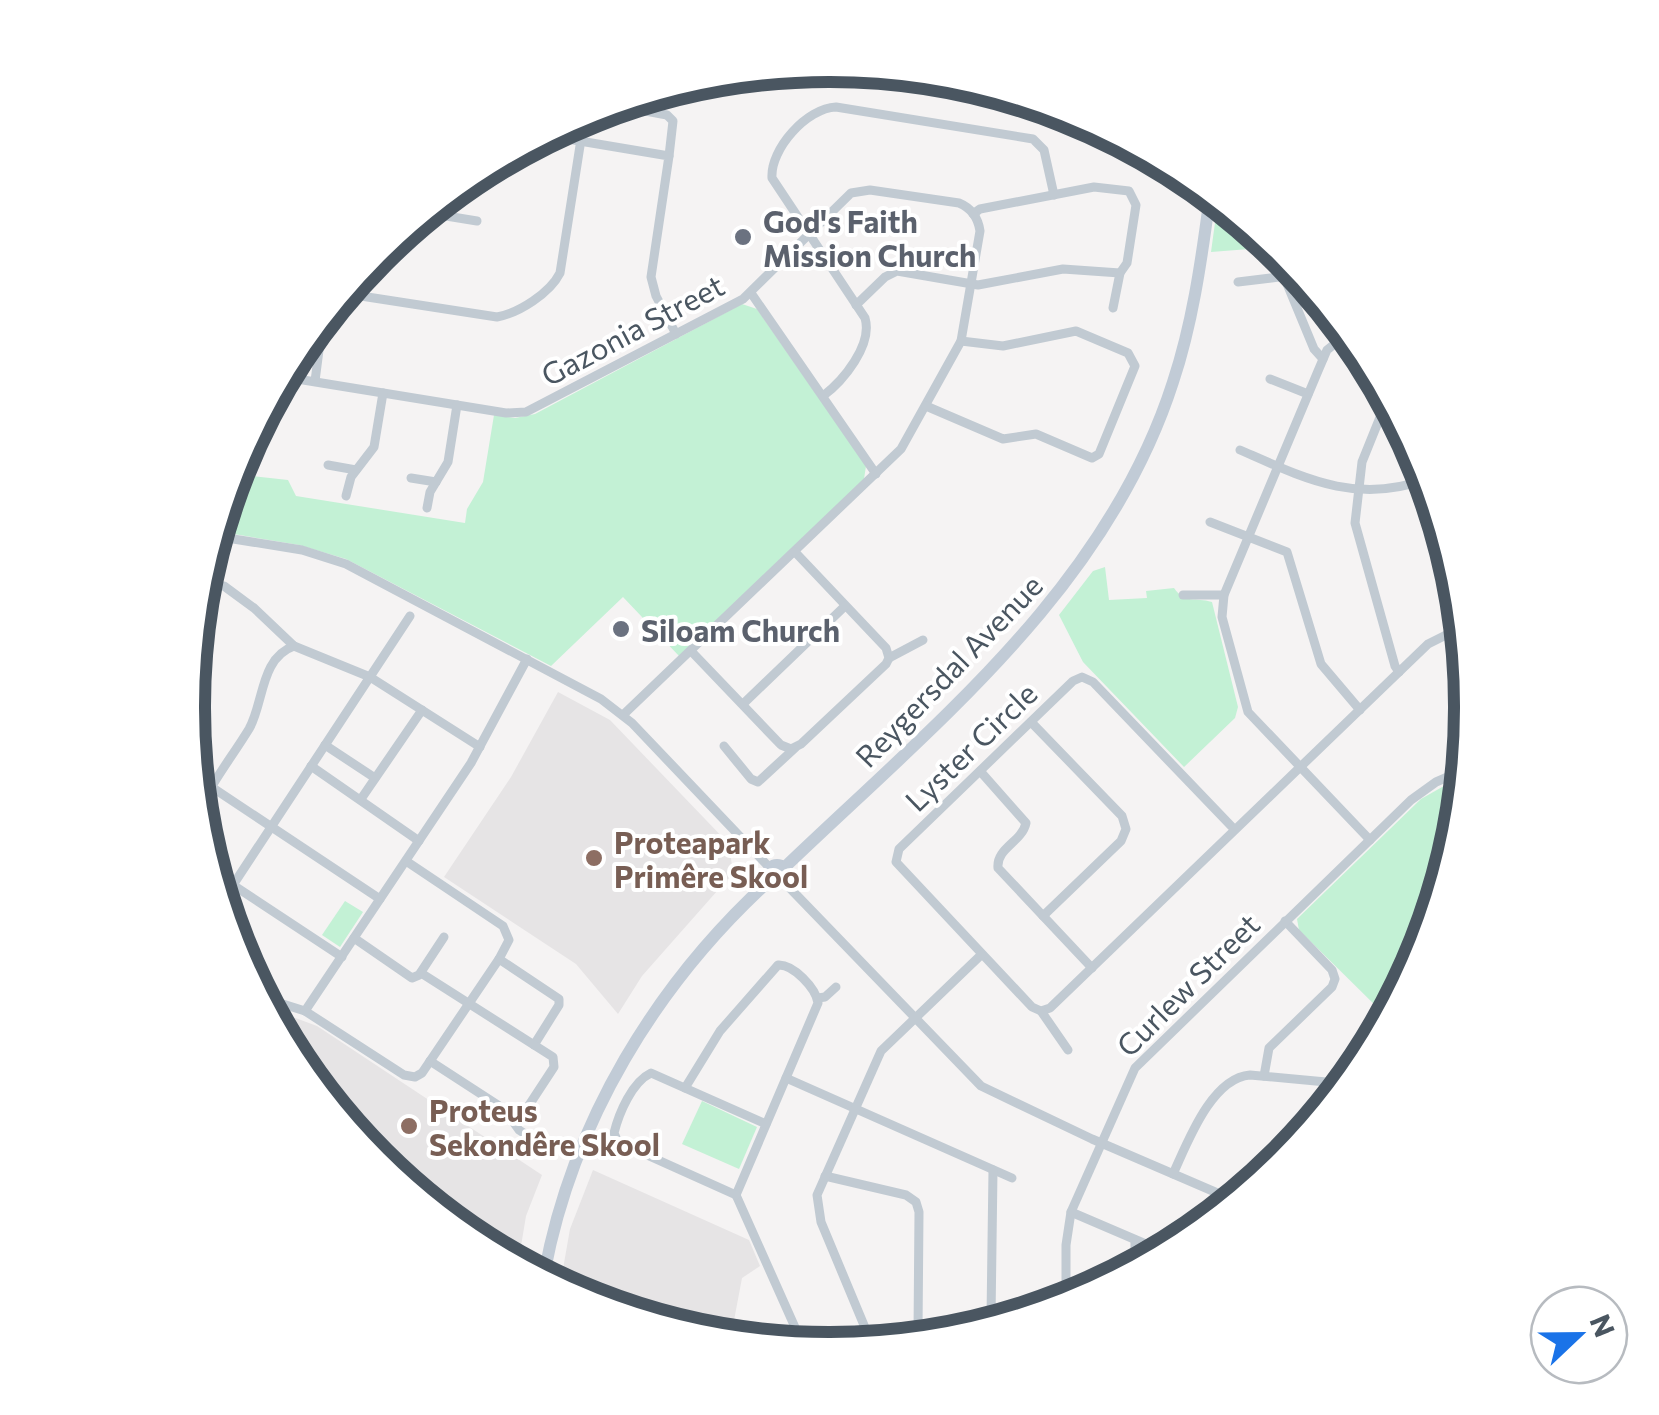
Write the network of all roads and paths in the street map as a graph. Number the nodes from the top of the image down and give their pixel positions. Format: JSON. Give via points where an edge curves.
{"nodes":[{"id":1,"x":645,"y":111,"type":"edge"},
{"id":2,"x":582,"y":134,"type":"edge"},
{"id":3,"x":569,"y":140,"type":"edge"},
{"id":4,"x":581,"y":142,"type":"junction"},
{"id":5,"x":669,"y":156,"type":"junction"},
{"id":6,"x":1054,"y":194,"type":"junction"},
{"id":7,"x":1208,"y":210,"type":"edge"},
{"id":8,"x":973,"y":214,"type":"junction"},
{"id":9,"x":445,"y":216,"type":"edge"},
{"id":10,"x":476,"y":220,"type":"dead end"},
{"id":11,"x":808,"y":236,"type":"junction"},
{"id":12,"x":1120,"y":273,"type":"junction"},
{"id":13,"x":1284,"y":280,"type":"edge"},
{"id":14,"x":1238,"y":282,"type":"dead end"},
{"id":15,"x":972,"y":284,"type":"junction"},
{"id":16,"x":1288,"y":284,"type":"edge"},
{"id":17,"x":751,"y":294,"type":"junction"},
{"id":18,"x":359,"y":296,"type":"edge"},
{"id":19,"x":856,"y":306,"type":"junction"},
{"id":20,"x":1114,"y":308,"type":"dead end"},
{"id":21,"x":676,"y":334,"type":"junction"},
{"id":22,"x":961,"y":340,"type":"junction"},
{"id":23,"x":1336,"y":343,"type":"edge"},
{"id":24,"x":320,"y":347,"type":"edge"},
{"id":25,"x":1323,"y":360,"type":"junction"},
{"id":26,"x":298,"y":379,"type":"edge"},
{"id":27,"x":1270,"y":379,"type":"dead end"},
{"id":28,"x":316,"y":381,"type":"junction"},
{"id":29,"x":383,"y":393,"type":"junction"},
{"id":30,"x":1308,"y":394,"type":"junction"},
{"id":31,"x":822,"y":396,"type":"junction"},
{"id":32,"x":457,"y":405,"type":"junction"},
{"id":33,"x":926,"y":406,"type":"junction"},
{"id":34,"x":1381,"y":414,"type":"edge"},
{"id":35,"x":1240,"y":450,"type":"dead end"},
{"id":36,"x":328,"y":465,"type":"dead end"},
{"id":37,"x":1278,"y":466,"type":"junction"},
{"id":38,"x":356,"y":470,"type":"junction"},
{"id":39,"x":876,"y":474,"type":"junction"},
{"id":40,"x":411,"y":478,"type":"dead end"},
{"id":41,"x":436,"y":482,"type":"junction"},
{"id":42,"x":1412,"y":483,"type":"edge"},
{"id":43,"x":1358,"y":489,"type":"junction"},
{"id":44,"x":346,"y":496,"type":"dead end"},
{"id":45,"x":427,"y":508,"type":"dead end"},
{"id":46,"x":1210,"y":522,"type":"dead end"},
{"id":47,"x":1249,"y":535,"type":"junction"},
{"id":48,"x":228,"y":540,"type":"edge"},
{"id":49,"x":794,"y":552,"type":"junction"},
{"id":50,"x":224,"y":586,"type":"dead end"},
{"id":51,"x":1224,"y":594,"type":"junction"},
{"id":52,"x":1183,"y":595,"type":"dead end"},
{"id":53,"x":846,"y":606,"type":"junction"},
{"id":54,"x":410,"y":616,"type":"dead end"},
{"id":55,"x":1450,"y":633,"type":"edge"},
{"id":56,"x":922,"y":640,"type":"dead end"},
{"id":57,"x":294,"y":646,"type":"junction"},
{"id":58,"x":692,"y":650,"type":"junction"},
{"id":59,"x":889,"y":658,"type":"junction"},
{"id":60,"x":527,"y":659,"type":"junction"},
{"id":61,"x":1399,"y":672,"type":"junction"},
{"id":62,"x":370,"y":677,"type":"junction"},
{"id":63,"x":742,"y":704,"type":"junction"},
{"id":64,"x":422,"y":710,"type":"junction"},
{"id":65,"x":1360,"y":710,"type":"junction"},
{"id":66,"x":623,"y":715,"type":"junction"},
{"id":67,"x":1032,"y":722,"type":"junction"},
{"id":68,"x":325,"y":745,"type":"junction"},
{"id":69,"x":724,"y":746,"type":"dead end"},
{"id":70,"x":480,"y":748,"type":"junction"},
{"id":71,"x":795,"y":748,"type":"junction"},
{"id":72,"x":311,"y":766,"type":"junction"},
{"id":73,"x":1300,"y":768,"type":"junction"},
{"id":74,"x":980,"y":771,"type":"junction"},
{"id":75,"x":1450,"y":777,"type":"edge"},
{"id":76,"x":374,"y":778,"type":"junction"},
{"id":77,"x":209,"y":779,"type":"edge"},
{"id":78,"x":210,"y":785,"type":"edge"},
{"id":79,"x":361,"y":799,"type":"junction"},
{"id":80,"x":271,"y":826,"type":"junction"},
{"id":81,"x":1235,"y":830,"type":"junction"},
{"id":82,"x":1370,"y":840,"type":"junction"},
{"id":83,"x":419,"y":841,"type":"junction"},
{"id":84,"x":406,"y":861,"type":"junction"},
{"id":85,"x":777,"y":874,"type":"junction"},
{"id":86,"x":232,"y":885,"type":"joint"},
{"id":87,"x":380,"y":900,"type":"junction"},
{"id":88,"x":1042,"y":916,"type":"junction"},
{"id":89,"x":1285,"y":921,"type":"junction"},
{"id":90,"x":354,"y":938,"type":"junction"},
{"id":91,"x":444,"y":938,"type":"dead end"},
{"id":92,"x":981,"y":954,"type":"junction"},
{"id":93,"x":342,"y":957,"type":"junction"},
{"id":94,"x":499,"y":958,"type":"junction"},
{"id":95,"x":1092,"y":968,"type":"junction"},
{"id":96,"x":421,"y":973,"type":"junction"},
{"id":97,"x":836,"y":987,"type":"dead end"},
{"id":98,"x":818,"y":998,"type":"junction"},
{"id":99,"x":279,"y":1003,"type":"edge"},
{"id":100,"x":468,"y":1004,"type":"junction"},
{"id":101,"x":305,"y":1011,"type":"junction"},
{"id":102,"x":1041,"y":1011,"type":"junction"},
{"id":103,"x":914,"y":1019,"type":"junction"},
{"id":104,"x":534,"y":1044,"type":"junction"},
{"id":105,"x":1068,"y":1050,"type":"dead end"},
{"id":106,"x":430,"y":1061,"type":"junction"},
{"id":107,"x":1264,"y":1076,"type":"junction"},
{"id":108,"x":786,"y":1078,"type":"junction"},
{"id":109,"x":1329,"y":1082,"type":"edge"},
{"id":110,"x":685,"y":1088,"type":"junction"},
{"id":111,"x":854,"y":1108,"type":"junction"},
{"id":112,"x":766,"y":1124,"type":"junction"},
{"id":113,"x":516,"y":1125,"type":"junction"},
{"id":114,"x":1100,"y":1142,"type":"junction"},
{"id":115,"x":547,"y":1148,"type":"dead end"},
{"id":116,"x":993,"y":1170,"type":"junction"},
{"id":117,"x":1173,"y":1174,"type":"junction"},
{"id":118,"x":825,"y":1176,"type":"junction"},
{"id":119,"x":1012,"y":1178,"type":"dead end"},
{"id":120,"x":1221,"y":1194,"type":"edge"},
{"id":121,"x":736,"y":1195,"type":"junction"},
{"id":122,"x":1071,"y":1212,"type":"junction"},
{"id":123,"x":1135,"y":1240,"type":"junction"},
{"id":124,"x":1148,"y":1245,"type":"edge"},
{"id":125,"x":1135,"y":1253,"type":"edge"},
{"id":126,"x":547,"y":1265,"type":"edge"},
{"id":127,"x":1066,"y":1286,"type":"edge"},
{"id":128,"x":990,"y":1311,"type":"edge"},
{"id":129,"x":918,"y":1326,"type":"edge"},
{"id":130,"x":797,"y":1331,"type":"edge"},
{"id":131,"x":869,"y":1331,"type":"edge"}],
"edges":[{"from":1,"to":5,"type":"street","via":[[673,121]]},
{"from":2,"to":4,"type":"street"},
{"from":3,"to":4,"type":"street"},
{"from":4,"to":5,"type":"street"},
{"from":4,"to":18,"type":"street","via":[[560,273],[546,291],[497,317]]},
{"from":5,"to":21,"type":"street","via":[[650,277]]},
{"from":6,"to":8,"type":"street"},
{"from":6,"to":11,"type":"street","via":[[1044,150],[1034,139],[825,108],[779,150],[772,168],[776,188]]},
{"from":6,"to":12,"type":"street","via":[[1102,187],[1134,196],[1127,263]]},
{"from":7,"to":85,"type":"main road","name":"Reygersdal Avenue","via":[[1174,379],[1140,462],[1100,534],[1010,651]]},
{"from":8,"to":11,"type":"street","name":"Gazonia Street","via":[[959,203],[864,190],[840,201]]},
{"from":8,"to":15,"type":"street","via":[[980,231]]},
{"from":9,"to":10,"type":"street"},
{"from":11,"to":17,"type":"street","name":"Gazonia Street"},
{"from":11,"to":19,"type":"street"},
{"from":12,"to":15,"type":"street","via":[[1063,268]]},
{"from":12,"to":20,"type":"street"},
{"from":13,"to":14,"type":"street"},
{"from":15,"to":19,"type":"street","via":[[897,272]]},
{"from":15,"to":22,"type":"street"},
{"from":16,"to":25,"type":"street"},
{"from":17,"to":21,"type":"street","name":"Gazonia Street"},
{"from":17,"to":31,"type":"street"},
{"from":19,"to":31,"type":"street","via":[[867,323],[866,338],[840,383]]},
{"from":21,"to":32,"type":"street","name":"Gazonia Street","via":[[526,412]]},
{"from":22,"to":33,"type":"street"},
{"from":22,"to":33,"type":"street","via":[[1003,346],[1076,331],[1128,353],[1134,366],[1099,454],[1092,458],[1032,433],[1003,439]]},
{"from":23,"to":25,"type":"street"},
{"from":24,"to":28,"type":"street"},
{"from":25,"to":30,"type":"street"},
{"from":26,"to":28,"type":"street","name":"Gazonia Street"},
{"from":27,"to":30,"type":"street"},
{"from":28,"to":29,"type":"street","name":"Gazonia Street"},
{"from":29,"to":32,"type":"street","name":"Gazonia Street"},
{"from":29,"to":38,"type":"street","via":[[374,448]]},
{"from":30,"to":37,"type":"street"},
{"from":31,"to":39,"type":"street"},
{"from":32,"to":41,"type":"street","via":[[448,462]]},
{"from":33,"to":39,"type":"street","via":[[901,449]]},
{"from":34,"to":43,"type":"street"},
{"from":35,"to":37,"type":"street"},
{"from":36,"to":38,"type":"street"},
{"from":37,"to":43,"type":"street","via":[[1317,483]]},
{"from":37,"to":47,"type":"street"},
{"from":38,"to":44,"type":"street"},
{"from":39,"to":49,"type":"street"},
{"from":40,"to":41,"type":"street"},
{"from":41,"to":45,"type":"street"},
{"from":42,"to":43,"type":"street"},
{"from":43,"to":61,"type":"street","via":[[1356,527]]},
{"from":46,"to":47,"type":"street"},
{"from":47,"to":51,"type":"street"},
{"from":47,"to":65,"type":"street","via":[[1290,556],[1321,664]]},
{"from":48,"to":60,"type":"street","via":[[332,558]]},
{"from":49,"to":53,"type":"street"},
{"from":49,"to":58,"type":"street"},
{"from":50,"to":57,"type":"street"},
{"from":51,"to":52,"type":"street"},
{"from":51,"to":73,"type":"street","via":[[1222,616],[1243,702]]},
{"from":53,"to":59,"type":"street"},
{"from":53,"to":63,"type":"street"},
{"from":54,"to":62,"type":"street"},
{"from":55,"to":61,"type":"street"},
{"from":56,"to":59,"type":"street"},
{"from":57,"to":62,"type":"street"},
{"from":57,"to":77,"type":"street","via":[[282,652],[262,683],[252,724]]},
{"from":58,"to":63,"type":"street"},
{"from":58,"to":66,"type":"street"},
{"from":59,"to":71,"type":"street"},
{"from":60,"to":66,"type":"street"},
{"from":60,"to":70,"type":"street"},
{"from":61,"to":65,"type":"street"},
{"from":62,"to":64,"type":"street"},
{"from":62,"to":68,"type":"street"},
{"from":63,"to":71,"type":"street","via":[[782,745]]},
{"from":64,"to":70,"type":"street"},
{"from":64,"to":76,"type":"street"},
{"from":65,"to":73,"type":"street"},
{"from":66,"to":85,"type":"street"},
{"from":67,"to":74,"type":"street","name":"Lyster Circle"},
{"from":67,"to":81,"type":"street","name":"Lyster Circle","via":[[1075,680],[1088,678]]},
{"from":67,"to":88,"type":"street","via":[[1126,824],[1121,841]]},
{"from":68,"to":72,"type":"street"},
{"from":68,"to":76,"type":"street"},
{"from":69,"to":71,"type":"street","via":[[756,782]]},
{"from":70,"to":83,"type":"street"},
{"from":72,"to":79,"type":"street"},
{"from":72,"to":80,"type":"street"},
{"from":73,"to":81,"type":"street"},
{"from":73,"to":82,"type":"street"},
{"from":74,"to":88,"type":"street","via":[[1024,818],[1024,830],[997,865]]},
{"from":74,"to":92,"type":"street","name":"Lyster Circle","via":[[896,858],[899,869]]},
{"from":75,"to":82,"type":"street","name":"Curlew Street","via":[[1421,792]]},
{"from":76,"to":79,"type":"street"},
{"from":78,"to":80,"type":"street"},
{"from":79,"to":83,"type":"street"},
{"from":80,"to":86,"type":"street"},
{"from":80,"to":87,"type":"street"},
{"from":81,"to":95,"type":"street"},
{"from":82,"to":89,"type":"street","name":"Curlew Street"},
{"from":83,"to":84,"type":"street"},
{"from":84,"to":87,"type":"street"},
{"from":84,"to":94,"type":"street","via":[[503,926],[509,940]]},
{"from":85,"to":103,"type":"street"},
{"from":85,"to":126,"type":"main road","name":"Reygersdal Avenue","via":[[692,962],[627,1055],[578,1158]]},
{"from":86,"to":93,"type":"street"},
{"from":87,"to":90,"type":"street"},
{"from":88,"to":95,"type":"street"},
{"from":89,"to":107,"type":"street","via":[[1336,979],[1269,1048]]},
{"from":89,"to":114,"type":"street","name":"Curlew Street","via":[[1143,1058]]},
{"from":90,"to":93,"type":"street"},
{"from":90,"to":96,"type":"street","via":[[409,978]]},
{"from":91,"to":96,"type":"street"},
{"from":92,"to":102,"type":"street","name":"Lyster Circle"},
{"from":92,"to":103,"type":"street"},
{"from":93,"to":101,"type":"street"},
{"from":94,"to":100,"type":"street"},
{"from":94,"to":104,"type":"street","via":[[559,999]]},
{"from":95,"to":102,"type":"street"},
{"from":96,"to":100,"type":"street"},
{"from":97,"to":98,"type":"street"},
{"from":98,"to":108,"type":"street"},
{"from":98,"to":110,"type":"street","via":[[789,966],[778,965],[720,1031]]},
{"from":99,"to":101,"type":"street"},
{"from":100,"to":104,"type":"street"},
{"from":100,"to":106,"type":"street"},
{"from":101,"to":106,"type":"street","via":[[408,1076],[422,1074]]},
{"from":102,"to":105,"type":"street","name":"Lyster Circle"},
{"from":103,"to":111,"type":"street","via":[[881,1051]]},
{"from":103,"to":114,"type":"street","via":[[981,1086]]},
{"from":104,"to":113,"type":"street","via":[[555,1064]]},
{"from":106,"to":113,"type":"street","via":[[504,1109]]},
{"from":107,"to":109,"type":"street"},
{"from":107,"to":117,"type":"street","via":[[1232,1080],[1200,1116]]},
{"from":108,"to":111,"type":"street"},
{"from":108,"to":112,"type":"street"},
{"from":110,"to":112,"type":"street"},
{"from":110,"to":121,"type":"street","via":[[644,1076],[617,1121],[615,1140]]},
{"from":111,"to":116,"type":"street"},
{"from":111,"to":118,"type":"street"},
{"from":112,"to":121,"type":"street"},
{"from":113,"to":115,"type":"street"},
{"from":114,"to":117,"type":"street"},
{"from":114,"to":122,"type":"street","name":"Curlew Street"},
{"from":116,"to":119,"type":"street"},
{"from":116,"to":128,"type":"street"},
{"from":117,"to":120,"type":"street"},
{"from":118,"to":129,"type":"street","via":[[916,1202]]},
{"from":118,"to":131,"type":"street","via":[[818,1215]]},
{"from":121,"to":130,"type":"street"},
{"from":122,"to":123,"type":"street"},
{"from":122,"to":127,"type":"street","name":"Curlew Street"},
{"from":123,"to":124,"type":"street"},
{"from":123,"to":125,"type":"street"}]}
